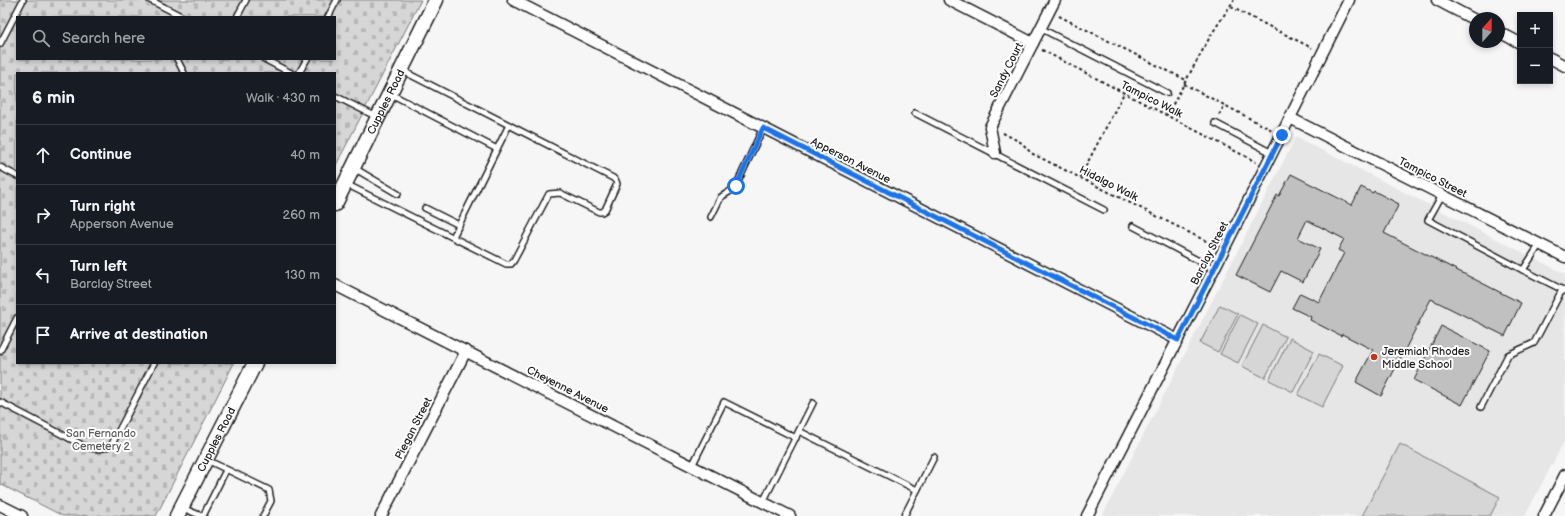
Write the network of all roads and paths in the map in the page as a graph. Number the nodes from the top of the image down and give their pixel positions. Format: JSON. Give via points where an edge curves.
{"nodes":[{"id":1,"x":23,"y":0,"type":"edge"},
{"id":2,"x":150,"y":0,"type":"edge"},
{"id":3,"x":246,"y":0,"type":"edge"},
{"id":4,"x":337,"y":0,"type":"edge"},
{"id":5,"x":436,"y":0,"type":"edge"},
{"id":6,"x":513,"y":0,"type":"edge"},
{"id":7,"x":949,"y":0,"type":"edge"},
{"id":8,"x":1055,"y":0,"type":"edge"},
{"id":9,"x":1234,"y":0,"type":"edge"},
{"id":10,"x":1349,"y":0,"type":"edge"},
{"id":11,"x":1437,"y":0,"type":"edge"},
{"id":12,"x":1231,"y":6,"type":"junction"},
{"id":13,"x":1049,"y":11,"type":"junction"},
{"id":14,"x":174,"y":15,"type":"edge"},
{"id":15,"x":238,"y":16,"type":"edge"},
{"id":16,"x":329,"y":16,"type":"edge"},
{"id":17,"x":1469,"y":17,"type":"edge"},
{"id":18,"x":1040,"y":28,"type":"junction"},
{"id":19,"x":1505,"y":35,"type":"edge"},
{"id":20,"x":1517,"y":41,"type":"edge"},
{"id":21,"x":0,"y":44,"type":"edge"},
{"id":22,"x":1032,"y":44,"type":"junction"},
{"id":23,"x":1322,"y":53,"type":"junction"},
{"id":24,"x":178,"y":60,"type":"edge"},
{"id":25,"x":266,"y":60,"type":"edge"},
{"id":26,"x":306,"y":60,"type":"edge"},
{"id":27,"x":1553,"y":60,"type":"edge"},
{"id":28,"x":1565,"y":66,"type":"edge"},
{"id":29,"x":402,"y":70,"type":"junction"},
{"id":30,"x":184,"y":72,"type":"edge"},
{"id":31,"x":289,"y":72,"type":"edge"},
{"id":32,"x":300,"y":72,"type":"edge"},
{"id":33,"x":1186,"y":80,"type":"junction"},
{"id":34,"x":1184,"y":84,"type":"junction"},
{"id":35,"x":390,"y":93,"type":"junction"},
{"id":36,"x":1124,"y":93,"type":"junction"},
{"id":37,"x":1167,"y":93,"type":"dead end"},
{"id":38,"x":336,"y":97,"type":"edge"},
{"id":39,"x":915,"y":112,"type":"dead end"},
{"id":40,"x":1167,"y":115,"type":"junction"},
{"id":41,"x":378,"y":118,"type":"junction"},
{"id":42,"x":1290,"y":118,"type":"junction"},
{"id":43,"x":1215,"y":123,"type":"dead end"},
{"id":44,"x":509,"y":125,"type":"junction"},
{"id":45,"x":990,"y":127,"type":"junction"},
{"id":46,"x":763,"y":128,"type":"junction"},
{"id":47,"x":1282,"y":135,"type":"junction"},
{"id":48,"x":497,"y":149,"type":"junction"},
{"id":49,"x":995,"y":153,"type":"junction"},
{"id":50,"x":1272,"y":153,"type":"junction"},
{"id":51,"x":354,"y":167,"type":"junction"},
{"id":52,"x":1266,"y":167,"type":"junction"},
{"id":53,"x":0,"y":168,"type":"edge"},
{"id":54,"x":16,"y":176,"type":"edge"},
{"id":55,"x":1080,"y":178,"type":"junction"},
{"id":56,"x":345,"y":183,"type":"junction"},
{"id":57,"x":398,"y":194,"type":"dead end"},
{"id":58,"x":1442,"y":195,"type":"junction"},
{"id":59,"x":336,"y":202,"type":"edge"},
{"id":60,"x":426,"y":208,"type":"dead end"},
{"id":61,"x":1104,"y":210,"type":"dead end"},
{"id":62,"x":711,"y":217,"type":"dead end"},
{"id":63,"x":459,"y":225,"type":"junction"},
{"id":64,"x":1133,"y":226,"type":"dead end"},
{"id":65,"x":453,"y":237,"type":"junction"},
{"id":66,"x":1540,"y":244,"type":"junction"},
{"id":67,"x":1224,"y":250,"type":"junction"},
{"id":68,"x":1565,"y":257,"type":"edge"},
{"id":69,"x":1214,"y":269,"type":"junction"},
{"id":70,"x":1524,"y":270,"type":"junction"},
{"id":71,"x":336,"y":286,"type":"edge"},
{"id":72,"x":1563,"y":290,"type":"edge"},
{"id":73,"x":16,"y":320,"type":"edge"},
{"id":74,"x":1178,"y":340,"type":"junction"},
{"id":75,"x":0,"y":351,"type":"edge"},
{"id":76,"x":466,"y":351,"type":"junction"},
{"id":77,"x":153,"y":364,"type":"edge"},
{"id":78,"x":254,"y":364,"type":"edge"},
{"id":79,"x":0,"y":402,"type":"edge"},
{"id":80,"x":813,"y":403,"type":"dead end"},
{"id":81,"x":1481,"y":407,"type":"dead end"},
{"id":82,"x":799,"y":431,"type":"junction"},
{"id":83,"x":796,"y":438,"type":"junction"},
{"id":84,"x":934,"y":457,"type":"dead end"},
{"id":85,"x":205,"y":460,"type":"junction"},
{"id":86,"x":692,"y":466,"type":"junction"},
{"id":87,"x":226,"y":470,"type":"junction"},
{"id":88,"x":1565,"y":475,"type":"edge"},
{"id":89,"x":917,"y":490,"type":"junction"},
{"id":90,"x":763,"y":502,"type":"junction"},
{"id":91,"x":0,"y":504,"type":"edge"},
{"id":92,"x":179,"y":512,"type":"edge"},
{"id":93,"x":22,"y":516,"type":"edge"},
{"id":94,"x":202,"y":516,"type":"edge"},
{"id":95,"x":263,"y":516,"type":"edge"},
{"id":96,"x":381,"y":516,"type":"edge"},
{"id":97,"x":790,"y":516,"type":"edge"},
{"id":98,"x":904,"y":516,"type":"edge"},
{"id":99,"x":1087,"y":516,"type":"edge"},
{"id":100,"x":1544,"y":516,"type":"edge"}],
"edges":[{"from":1,"to":21,"type":"lane"},
{"from":2,"to":14,"type":"lane"},
{"from":3,"to":15,"type":"lane"},
{"from":4,"to":16,"type":"lane"},
{"from":5,"to":29,"type":"street","name":"Cupples Road"},
{"from":6,"to":46,"type":"street","name":"Apperson Avenue"},
{"from":7,"to":22,"type":"street"},
{"from":8,"to":13,"type":"street","name":"Sandy Court"},
{"from":9,"to":12,"type":"path"},
{"from":10,"to":23,"type":"street","name":"Barclay Street"},
{"from":11,"to":17,"type":"street"},
{"from":12,"to":23,"type":"path"},
{"from":12,"to":33,"type":"path","via":[[1210,35]]},
{"from":13,"to":18,"type":"street","name":"Sandy Court"},
{"from":13,"to":33,"type":"path"},
{"from":18,"to":22,"type":"street","name":"Sandy Court"},
{"from":18,"to":37,"type":"lane"},
{"from":19,"to":20,"type":"street"},
{"from":22,"to":36,"type":"path","name":"Tampico Walk"},
{"from":22,"to":45,"type":"street","name":"Sandy Court"},
{"from":23,"to":42,"type":"street","name":"Barclay Street"},
{"from":24,"to":30,"type":"lane"},
{"from":25,"to":31,"type":"lane"},
{"from":26,"to":32,"type":"lane"},
{"from":27,"to":28,"type":"street"},
{"from":29,"to":35,"type":"street","name":"Cupples Road"},
{"from":29,"to":44,"type":"lane"},
{"from":33,"to":34,"type":"path"},
{"from":34,"to":40,"type":"path"},
{"from":34,"to":47,"type":"path"},
{"from":35,"to":41,"type":"street","name":"Cupples Road"},
{"from":35,"to":48,"type":"lane"},
{"from":36,"to":40,"type":"path","name":"Tampico Walk"},
{"from":36,"to":55,"type":"path"},
{"from":38,"to":41,"type":"lane"},
{"from":39,"to":49,"type":"lane"},
{"from":40,"to":52,"type":"path","name":"Tampico Walk"},
{"from":41,"to":51,"type":"street","name":"Cupples Road"},
{"from":42,"to":47,"type":"street","name":"Barclay Street"},
{"from":42,"to":58,"type":"street","name":"Tampico Street"},
{"from":43,"to":50,"type":"lane"},
{"from":44,"to":48,"type":"lane"},
{"from":44,"to":65,"type":"lane","via":[[613,178],[617,184],[605,210],[599,212],[560,193],[549,194],[511,264],[506,264]]},
{"from":45,"to":49,"type":"street"},
{"from":45,"to":55,"type":"path","name":"Hidalgo Walk","via":[[1022,143],[1031,153]]},
{"from":46,"to":62,"type":"lane","via":[[736,186],[721,197]]},
{"from":46,"to":74,"type":"street","name":"Apperson Avenue"},
{"from":47,"to":50,"type":"street","name":"Barclay Street"},
{"from":48,"to":63,"type":"lane"},
{"from":49,"to":61,"type":"lane"},
{"from":50,"to":52,"type":"street","name":"Barclay Street"},
{"from":51,"to":56,"type":"street","name":"Cupples Road"},
{"from":51,"to":57,"type":"lane"},
{"from":52,"to":67,"type":"street","name":"Barclay Street"},
{"from":53,"to":54,"type":"lane"},
{"from":55,"to":67,"type":"path","name":"Hidalgo Walk"},
{"from":56,"to":59,"type":"street","name":"Cupples Road"},
{"from":56,"to":65,"type":"lane"},
{"from":58,"to":66,"type":"street","name":"Tampico Street"},
{"from":58,"to":70,"type":"lane","via":[[1428,220]]},
{"from":60,"to":63,"type":"lane"},
{"from":63,"to":65,"type":"lane"},
{"from":64,"to":69,"type":"lane"},
{"from":66,"to":68,"type":"street","name":"Tampico Street"},
{"from":66,"to":70,"type":"lane"},
{"from":67,"to":69,"type":"street","name":"Barclay Street"},
{"from":69,"to":74,"type":"street","name":"Barclay Street"},
{"from":70,"to":72,"type":"lane"},
{"from":71,"to":76,"type":"street","name":"Cheyenne Avenue"},
{"from":72,"to":81,"type":"lane","via":[[1534,343],[1508,356]]},
{"from":73,"to":75,"type":"lane"},
{"from":74,"to":99,"type":"street","name":"Barclay Street"},
{"from":76,"to":86,"type":"street","name":"Cheyenne Avenue"},
{"from":76,"to":96,"type":"street","name":"Piegan Street"},
{"from":77,"to":79,"type":"lane","via":[[112,444],[105,449],[86,447]]},
{"from":78,"to":85,"type":"street","name":"Cupples Road"},
{"from":80,"to":82,"type":"lane"},
{"from":82,"to":83,"type":"lane"},
{"from":82,"to":89,"type":"lane"},
{"from":83,"to":86,"type":"lane","via":[[724,402]]},
{"from":83,"to":90,"type":"lane"},
{"from":84,"to":89,"type":"lane"},
{"from":85,"to":87,"type":"lane"},
{"from":85,"to":92,"type":"street","name":"Cupples Road"},
{"from":86,"to":90,"type":"street","name":"Cheyenne Avenue"},
{"from":87,"to":94,"type":"lane"},
{"from":87,"to":95,"type":"lane","via":[[269,490],[271,501]]},
{"from":88,"to":100,"type":"street"},
{"from":89,"to":98,"type":"lane"},
{"from":90,"to":97,"type":"street","name":"Cheyenne Avenue"},
{"from":91,"to":93,"type":"street"},
{"from":92,"to":94,"type":"lane"}]}
